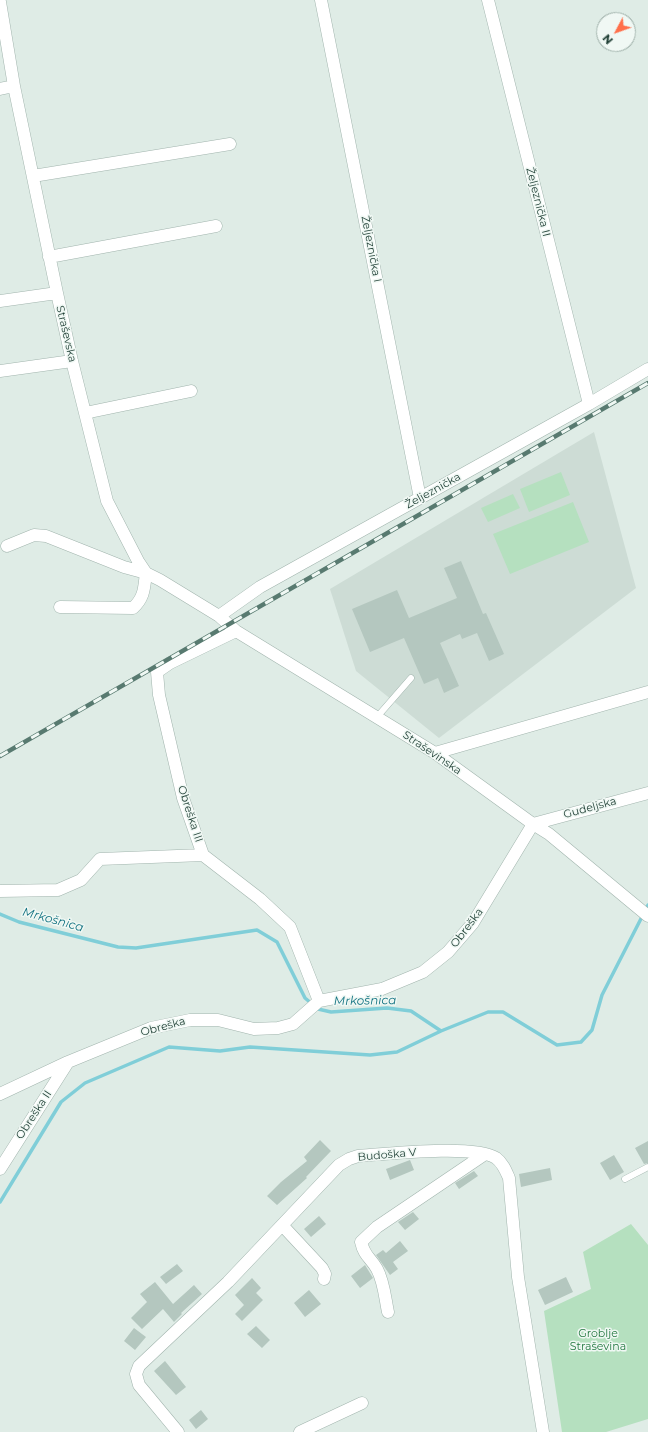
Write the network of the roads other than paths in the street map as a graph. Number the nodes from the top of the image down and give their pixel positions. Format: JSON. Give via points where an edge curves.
{"nodes":[{"id":1,"x":321,"y":0,"type":"edge"},
{"id":2,"x":488,"y":0,"type":"edge"},
{"id":3,"x":0,"y":2,"type":"edge"},
{"id":4,"x":14,"y":86,"type":"junction"},
{"id":5,"x":0,"y":89,"type":"edge"},
{"id":6,"x":230,"y":144,"type":"dead end"},
{"id":7,"x":33,"y":176,"type":"junction"},
{"id":8,"x":216,"y":226,"type":"dead end"},
{"id":9,"x":49,"y":256,"type":"junction"},
{"id":10,"x":56,"y":293,"type":"junction"},
{"id":11,"x":0,"y":301,"type":"edge"},
{"id":12,"x":72,"y":361,"type":"junction"},
{"id":13,"x":648,"y":369,"type":"edge"},
{"id":14,"x":0,"y":371,"type":"edge"},
{"id":15,"x":191,"y":391,"type":"dead end"},
{"id":16,"x":589,"y":404,"type":"junction"},
{"id":17,"x":85,"y":413,"type":"junction"},
{"id":18,"x":420,"y":498,"type":"junction"},
{"id":19,"x":7,"y":546,"type":"dead end"},
{"id":20,"x":146,"y":573,"type":"junction"},
{"id":21,"x":60,"y":608,"type":"dead end"},
{"id":22,"x":219,"y":616,"type":"junction"},
{"id":23,"x":236,"y":631,"type":"junction"},
{"id":24,"x":412,"y":678,"type":"dead end"},
{"id":25,"x":648,"y":692,"type":"edge"},
{"id":26,"x":377,"y":718,"type":"junction"},
{"id":27,"x":435,"y":753,"type":"junction"},
{"id":28,"x":648,"y":793,"type":"edge"},
{"id":29,"x":533,"y":824,"type":"junction"},
{"id":30,"x":203,"y":855,"type":"junction"},
{"id":31,"x":0,"y":891,"type":"edge"},
{"id":32,"x":648,"y":916,"type":"edge"},
{"id":33,"x":319,"y":1000,"type":"junction"},
{"id":34,"x":68,"y":1062,"type":"junction"},
{"id":35,"x":0,"y":1094,"type":"edge"},
{"id":36,"x":485,"y":1154,"type":"junction"},
{"id":37,"x":648,"y":1167,"type":"edge"},
{"id":38,"x":0,"y":1169,"type":"edge"},
{"id":39,"x":625,"y":1179,"type":"dead end"},
{"id":40,"x":282,"y":1225,"type":"junction"},
{"id":41,"x":324,"y":1279,"type":"dead end"},
{"id":42,"x":388,"y":1312,"type":"dead end"},
{"id":43,"x":362,"y":1403,"type":"dead end"},
{"id":44,"x":178,"y":1432,"type":"edge"},
{"id":45,"x":300,"y":1432,"type":"edge"},
{"id":46,"x":543,"y":1432,"type":"edge"}],
"edges":[{"from":1,"to":18,"type":"street","name":"Željeznička I"},
{"from":2,"to":16,"type":"street","name":"Željeznička II"},
{"from":3,"to":4,"type":"street","name":"Straševska"},
{"from":4,"to":5,"type":"street"},
{"from":4,"to":7,"type":"street","name":"Straševska"},
{"from":6,"to":7,"type":"street"},
{"from":7,"to":9,"type":"street","name":"Straševska"},
{"from":8,"to":9,"type":"street"},
{"from":9,"to":10,"type":"street","name":"Straševska"},
{"from":10,"to":11,"type":"street"},
{"from":10,"to":12,"type":"street","name":"Straševska"},
{"from":12,"to":14,"type":"street"},
{"from":12,"to":17,"type":"street","name":"Straševska"},
{"from":13,"to":16,"type":"street","name":"Željeznička"},
{"from":15,"to":17,"type":"street"},
{"from":16,"to":18,"type":"street","name":"Željeznička"},
{"from":17,"to":20,"type":"street","name":"Straševska","via":[[107,501]]},
{"from":18,"to":22,"type":"street","name":"Željeznička","via":[[260,587]]},
{"from":19,"to":20,"type":"street","via":[[34,535],[46,536],[124,567]]},
{"from":20,"to":21,"type":"street","via":[[142,597],[133,608]]},
{"from":20,"to":22,"type":"street"},
{"from":22,"to":23,"type":"street","name":"Straševinska"},
{"from":23,"to":26,"type":"street","name":"Straševinska"},
{"from":23,"to":30,"type":"street","name":"Obreška III","via":[[170,662],[158,672],[158,695],[183,798]]},
{"from":24,"to":26,"type":"lane"},
{"from":25,"to":27,"type":"street"},
{"from":26,"to":27,"type":"street","name":"Straševinska"},
{"from":27,"to":29,"type":"street","name":"Straševinska"},
{"from":28,"to":29,"type":"street","name":"Gudeljska"},
{"from":29,"to":32,"type":"street","name":"Straševinska","via":[[549,834]]},
{"from":29,"to":33,"type":"street","name":"Obreška","via":[[473,923],[448,952],[423,972],[382,989]]},
{"from":30,"to":31,"type":"street","via":[[100,859],[82,880],[58,890]]},
{"from":30,"to":33,"type":"street","name":"Obreška III","via":[[260,899],[290,927]]},
{"from":33,"to":34,"type":"street","name":"Obreška","via":[[293,1024],[278,1028],[254,1029],[218,1020],[190,1020],[151,1028]]},
{"from":34,"to":35,"type":"street","name":"Obreška"},
{"from":34,"to":38,"type":"street","name":"Obreška II"},
{"from":36,"to":40,"type":"street","name":"Budoška V","via":[[443,1150],[358,1156],[349,1159],[340,1165]]},
{"from":36,"to":42,"type":"street","via":[[377,1227],[361,1242],[363,1251],[377,1270]]},
{"from":36,"to":46,"type":"street","name":"Budoška V","via":[[497,1159],[509,1178],[518,1276]]},
{"from":37,"to":39,"type":"lane"},
{"from":40,"to":41,"type":"street","via":[[322,1268]]},
{"from":40,"to":44,"type":"street","name":"Budoška V","via":[[228,1282],[139,1366],[136,1374],[139,1385]]},
{"from":43,"to":45,"type":"street"}]}
